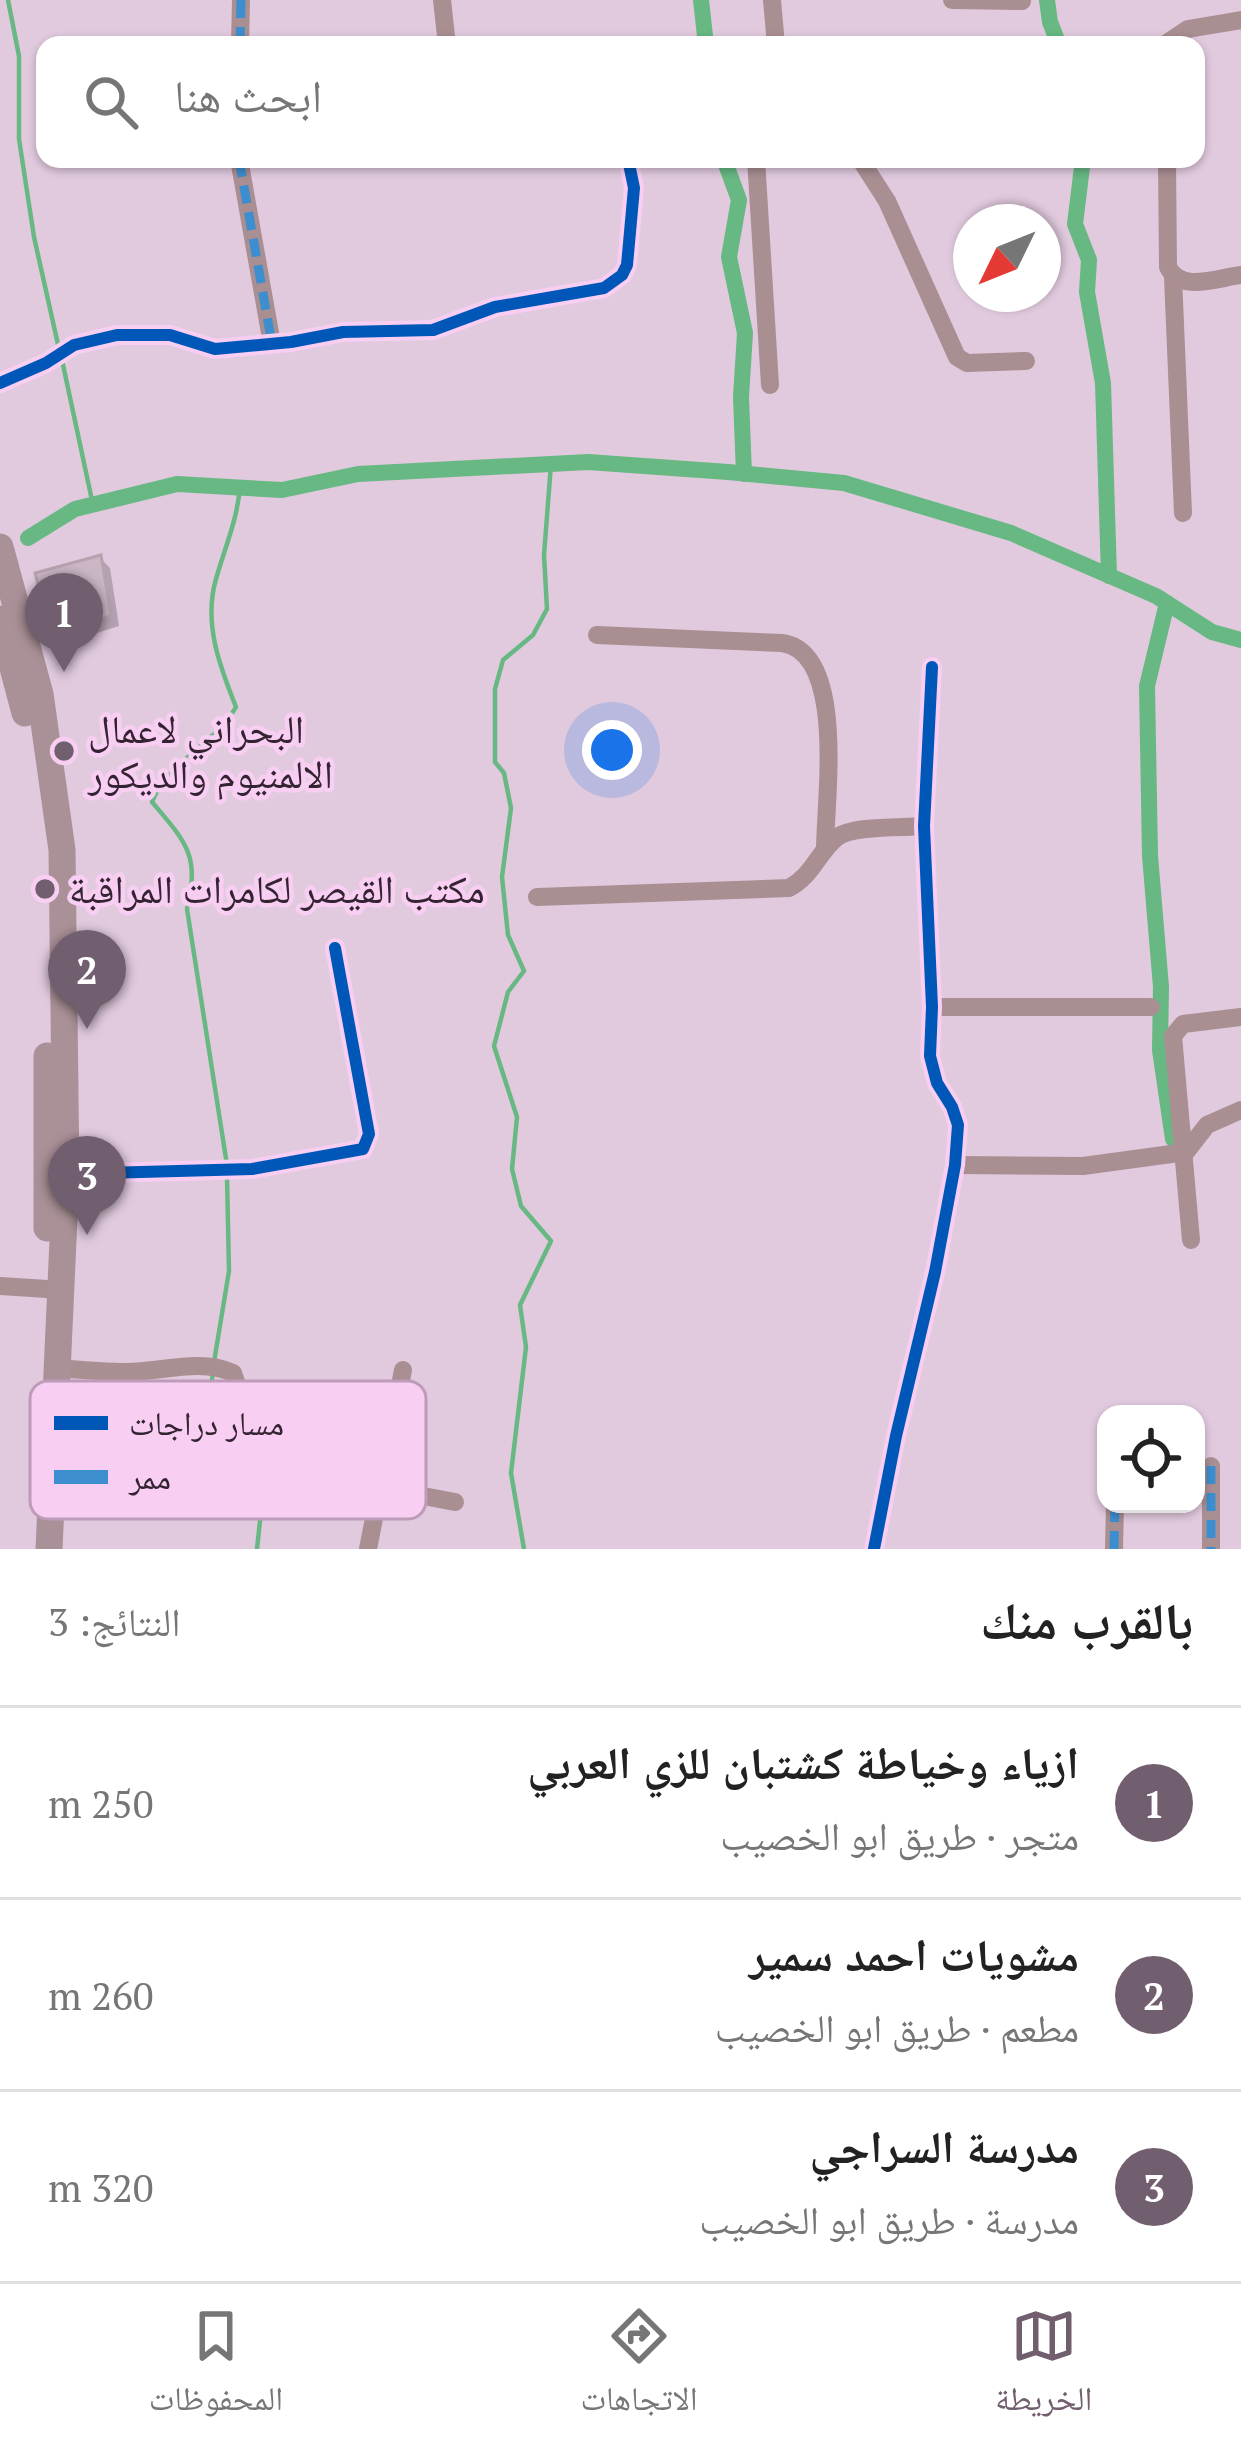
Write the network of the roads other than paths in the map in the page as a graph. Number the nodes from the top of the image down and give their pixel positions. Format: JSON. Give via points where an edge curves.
{"nodes":[{"id":1,"x":241,"y":0,"type":"edge"},
{"id":2,"x":442,"y":0,"type":"edge"},
{"id":3,"x":772,"y":0,"type":"edge"},
{"id":4,"x":952,"y":0,"type":"edge"},
{"id":5,"x":1022,"y":1,"type":"edge"},
{"id":6,"x":1241,"y":20,"type":"edge"},
{"id":7,"x":240,"y":36,"type":"edge"},
{"id":8,"x":446,"y":36,"type":"edge"},
{"id":9,"x":775,"y":36,"type":"edge"},
{"id":10,"x":1178,"y":36,"type":"edge"},
{"id":11,"x":241,"y":168,"type":"edge"},
{"id":12,"x":630,"y":168,"type":"edge"},
{"id":13,"x":757,"y":168,"type":"edge"},
{"id":14,"x":866,"y":168,"type":"edge"},
{"id":15,"x":1167,"y":168,"type":"edge"},
{"id":16,"x":1241,"y":275,"type":"edge"},
{"id":17,"x":1173,"y":277,"type":"junction"},
{"id":18,"x":272,"y":344,"type":"junction"},
{"id":19,"x":1026,"y":362,"type":"dead end"},
{"id":20,"x":0,"y":383,"type":"edge"},
{"id":21,"x":770,"y":385,"type":"dead end"},
{"id":22,"x":1183,"y":513,"type":"dead end"},
{"id":23,"x":0,"y":547,"type":"edge"},
{"id":24,"x":0,"y":619,"type":"edge"},
{"id":25,"x":597,"y":634,"type":"dead end"},
{"id":26,"x":932,"y":668,"type":"dead end"},
{"id":27,"x":924,"y":826,"type":"junction"},
{"id":28,"x":825,"y":850,"type":"junction"},
{"id":29,"x":537,"y":897,"type":"dead end"},
{"id":30,"x":335,"y":948,"type":"dead end"},
{"id":31,"x":932,"y":1007,"type":"junction"},
{"id":32,"x":1150,"y":1007,"type":"dead end"},
{"id":33,"x":1241,"y":1017,"type":"edge"},
{"id":34,"x":1241,"y":1111,"type":"edge"},
{"id":35,"x":1186,"y":1152,"type":"junction"},
{"id":36,"x":955,"y":1165,"type":"junction"},
{"id":37,"x":66,"y":1174,"type":"junction"},
{"id":38,"x":1191,"y":1240,"type":"dead end"},
{"id":39,"x":0,"y":1286,"type":"edge"},
{"id":40,"x":46,"y":1289,"type":"junction"},
{"id":41,"x":58,"y":1368,"type":"junction"},
{"id":42,"x":403,"y":1370,"type":"dead end"},
{"id":43,"x":45,"y":1381,"type":"edge"},
{"id":44,"x":57,"y":1381,"type":"edge"},
{"id":45,"x":236,"y":1381,"type":"edge"},
{"id":46,"x":401,"y":1381,"type":"edge"},
{"id":47,"x":1211,"y":1466,"type":"dead end"},
{"id":48,"x":426,"y":1497,"type":"edge"},
{"id":49,"x":455,"y":1502,"type":"dead end"},
{"id":50,"x":1114,"y":1513,"type":"edge"},
{"id":51,"x":39,"y":1519,"type":"edge"},
{"id":52,"x":47,"y":1519,"type":"edge"},
{"id":53,"x":374,"y":1519,"type":"edge"},
{"id":54,"x":32,"y":1549,"type":"edge"},
{"id":55,"x":50,"y":1549,"type":"edge"},
{"id":56,"x":368,"y":1549,"type":"edge"},
{"id":57,"x":874,"y":1549,"type":"edge"},
{"id":58,"x":1114,"y":1549,"type":"edge"},
{"id":59,"x":1211,"y":1549,"type":"edge"}],
"edges":[{"from":1,"to":7,"type":"street"},
{"from":2,"to":8,"type":"street"},
{"from":3,"to":9,"type":"street"},
{"from":4,"to":5,"type":"street"},
{"from":6,"to":10,"type":"street"},
{"from":11,"to":18,"type":"street"},
{"from":12,"to":18,"type":"street","via":[[627,265],[614,283],[495,307],[433,330]]},
{"from":13,"to":21,"type":"street"},
{"from":14,"to":19,"type":"street","via":[[957,357]]},
{"from":15,"to":17,"type":"street"},
{"from":16,"to":17,"type":"street","via":[[1184,283]]},
{"from":17,"to":22,"type":"street"},
{"from":18,"to":20,"type":"street","via":[[215,349],[170,334],[117,335],[74,345]]},
{"from":23,"to":37,"type":"main road","via":[[40,694],[58,811]]},
{"from":24,"to":40,"type":"main road","via":[[29,737],[44,853]]},
{"from":25,"to":28,"type":"street","via":[[803,649],[826,704]]},
{"from":26,"to":27,"type":"street"},
{"from":27,"to":28,"type":"street","via":[[846,831]]},
{"from":27,"to":31,"type":"street"},
{"from":28,"to":29,"type":"street","via":[[789,888]]},
{"from":30,"to":37,"type":"street","via":[[368,1143],[252,1168]]},
{"from":31,"to":32,"type":"street"},
{"from":31,"to":36,"type":"street","via":[[930,1056],[958,1125]]},
{"from":33,"to":35,"type":"street","via":[[1183,1024],[1173,1036]]},
{"from":34,"to":35,"type":"street","via":[[1207,1125]]},
{"from":35,"to":36,"type":"street","via":[[1084,1166]]},
{"from":35,"to":38,"type":"street"},
{"from":36,"to":57,"type":"street"},
{"from":37,"to":41,"type":"main road"},
{"from":39,"to":40,"type":"street"},
{"from":40,"to":43,"type":"main road"},
{"from":41,"to":44,"type":"main road"},
{"from":41,"to":45,"type":"street","via":[[200,1366],[226,1369]]},
{"from":42,"to":46,"type":"street"},
{"from":47,"to":59,"type":"street"},
{"from":48,"to":49,"type":"street"},
{"from":50,"to":58,"type":"street"},
{"from":51,"to":54,"type":"main road"},
{"from":52,"to":55,"type":"main road"},
{"from":53,"to":56,"type":"street"}]}
